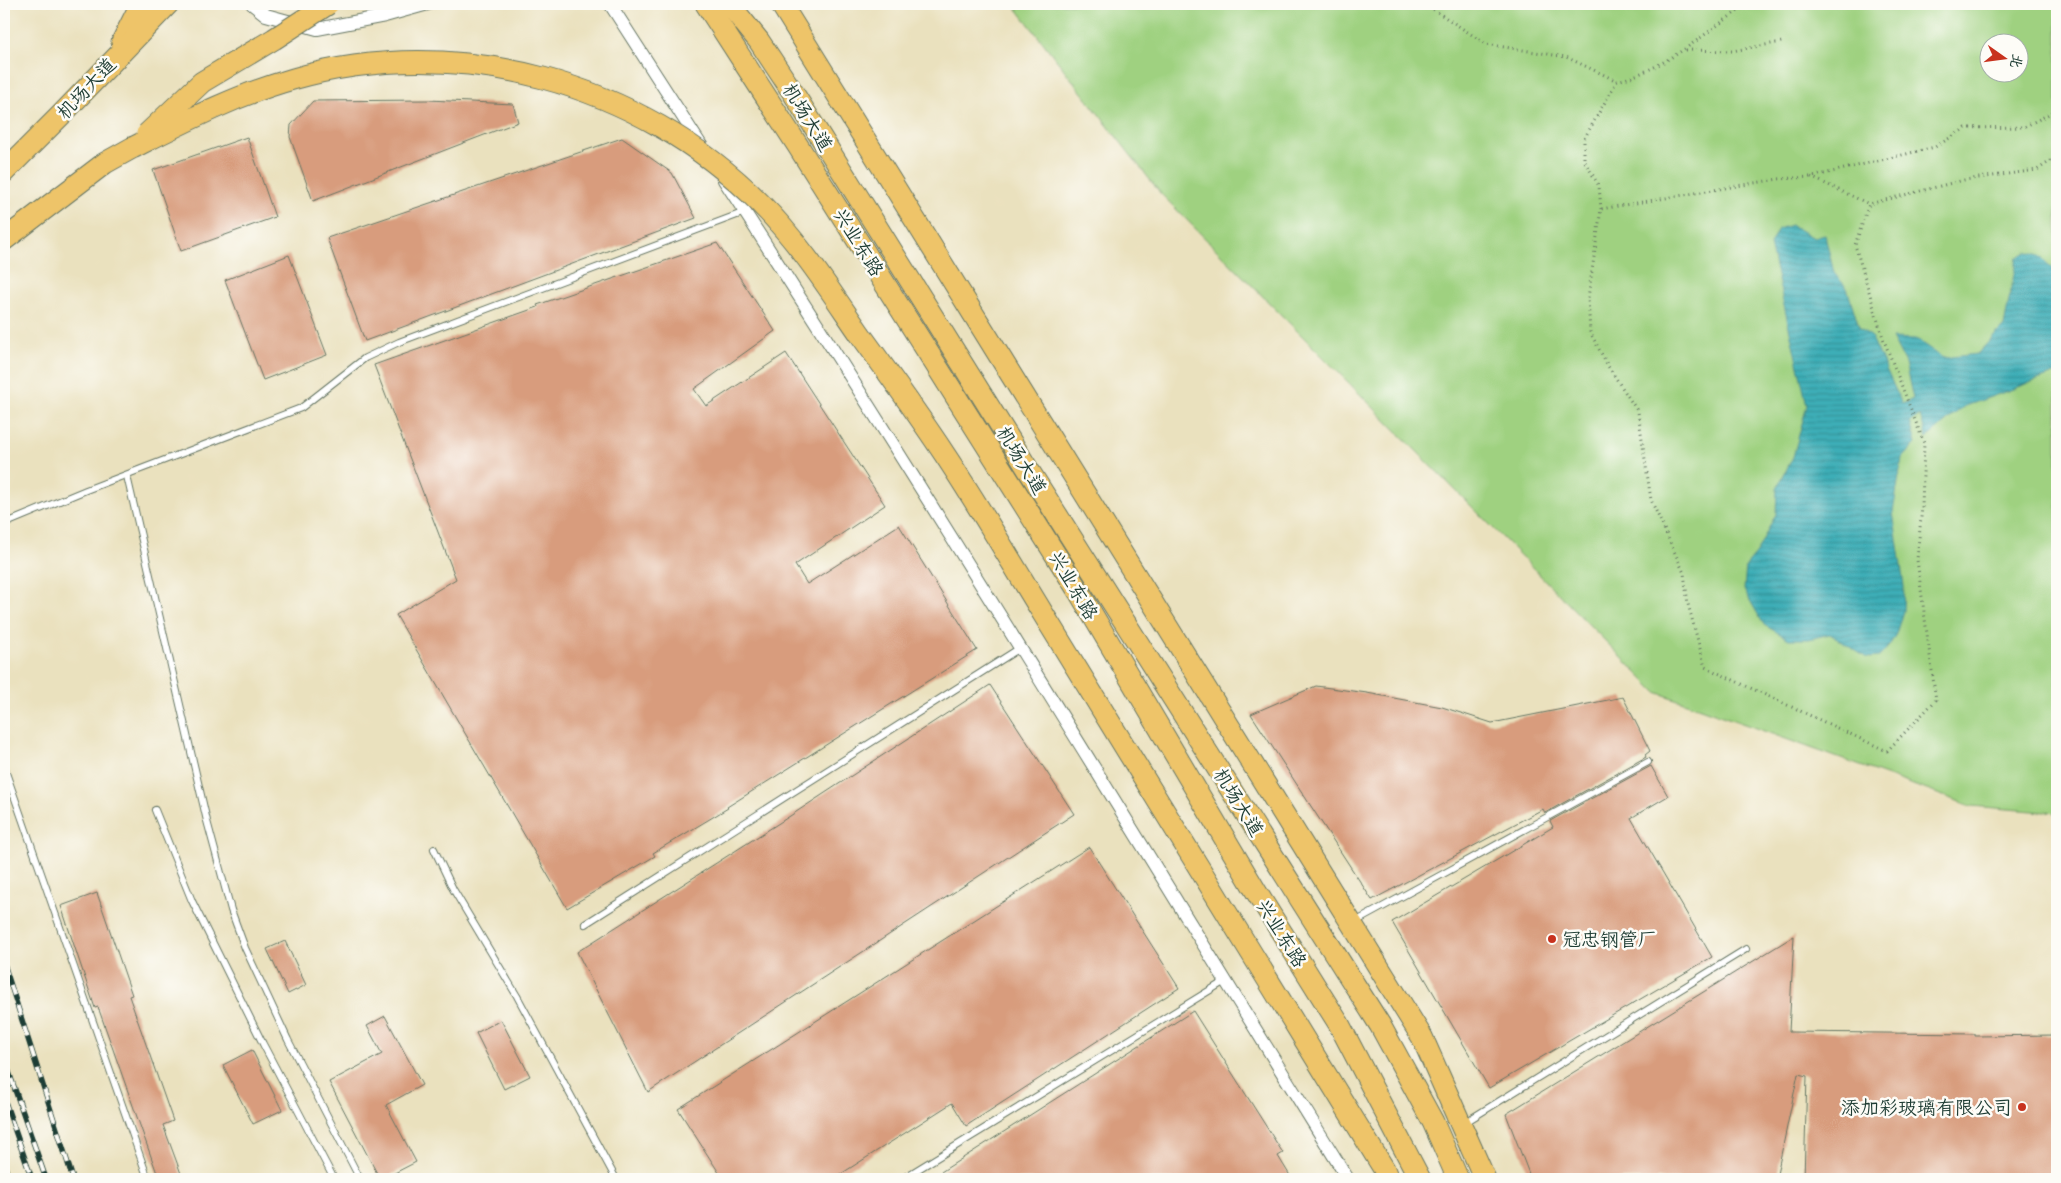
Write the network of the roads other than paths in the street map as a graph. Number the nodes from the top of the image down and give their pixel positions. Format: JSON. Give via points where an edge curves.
{"nodes":[{"id":1,"x":141,"y":4,"type":"edge"},
{"id":2,"x":168,"y":4,"type":"edge"},
{"id":3,"x":252,"y":4,"type":"edge"},
{"id":4,"x":328,"y":4,"type":"edge"},
{"id":5,"x":428,"y":4,"type":"edge"},
{"id":6,"x":610,"y":4,"type":"edge"},
{"id":7,"x":706,"y":4,"type":"edge"},
{"id":8,"x":729,"y":4,"type":"edge"},
{"id":9,"x":781,"y":4,"type":"edge"},
{"id":10,"x":114,"y":58,"type":"junction"},
{"id":11,"x":132,"y":148,"type":"junction"},
{"id":12,"x":4,"y":172,"type":"edge"},
{"id":13,"x":745,"y":212,"type":"junction"},
{"id":14,"x":4,"y":240,"type":"edge"},
{"id":15,"x":127,"y":476,"type":"junction"},
{"id":16,"x":4,"y":524,"type":"edge"},
{"id":17,"x":1020,"y":648,"type":"junction"},
{"id":18,"x":1648,"y":762,"type":"dead end"},
{"id":19,"x":4,"y":767,"type":"edge"},
{"id":20,"x":155,"y":810,"type":"dead end"},
{"id":21,"x":434,"y":849,"type":"dead end"},
{"id":22,"x":585,"y":924,"type":"dead end"},
{"id":23,"x":1351,"y":924,"type":"junction"},
{"id":24,"x":1746,"y":949,"type":"dead end"},
{"id":25,"x":1226,"y":981,"type":"junction"},
{"id":26,"x":1461,"y":1125,"type":"junction"},
{"id":27,"x":148,"y":1179,"type":"edge"},
{"id":28,"x":334,"y":1179,"type":"edge"},
{"id":29,"x":360,"y":1179,"type":"edge"},
{"id":30,"x":616,"y":1179,"type":"edge"},
{"id":31,"x":902,"y":1179,"type":"edge"},
{"id":32,"x":1348,"y":1179,"type":"edge"},
{"id":33,"x":1388,"y":1179,"type":"edge"},
{"id":34,"x":1420,"y":1179,"type":"edge"},
{"id":35,"x":1458,"y":1179,"type":"edge"},
{"id":36,"x":1485,"y":1179,"type":"edge"}],
"edges":[{"from":1,"to":10,"type":"main road"},
{"from":2,"to":10,"type":"main road","name":"机场大道"},
{"from":3,"to":5,"type":"street","via":[[266,15],[317,29]]},
{"from":4,"to":11,"type":"main road","bridge":true,"via":[[202,82]]},
{"from":6,"to":13,"type":"street"},
{"from":7,"to":34,"type":"main road","name":"兴业东路","via":[[1079,592],[1257,894],[1339,1024]]},
{"from":8,"to":35,"type":"main road","name":"机场大道","via":[[759,41],[792,91],[1380,1024],[1433,1122]]},
{"from":9,"to":23,"type":"main road"},
{"from":10,"to":12,"type":"main road","name":"机场大道"},
{"from":11,"to":14,"type":"main road","via":[[105,163]]},
{"from":11,"to":33,"type":"main road","bridge":true,"via":[[216,107],[295,78],[340,68],[394,62],[445,62],[520,71],[570,85],[657,123],[702,153],[759,202],[796,244],[946,457]]},
{"from":13,"to":15,"type":"lane","via":[[399,342],[365,358],[301,408]]},
{"from":13,"to":17,"type":"street"},
{"from":15,"to":16,"type":"lane"},
{"from":15,"to":29,"type":"lane","via":[[207,821],[231,910],[284,1031]]},
{"from":17,"to":22,"type":"lane"},
{"from":17,"to":25,"type":"street"},
{"from":18,"to":23,"type":"lane"},
{"from":19,"to":27,"type":"lane"},
{"from":20,"to":28,"type":"lane","via":[[192,901]]},
{"from":21,"to":30,"type":"lane","via":[[453,889],[517,996]]},
{"from":23,"to":26,"type":"main road","via":[[1422,1037]]},
{"from":24,"to":26,"type":"lane"},
{"from":25,"to":31,"type":"lane"},
{"from":25,"to":32,"type":"street"},
{"from":26,"to":36,"type":"main road"}]}
